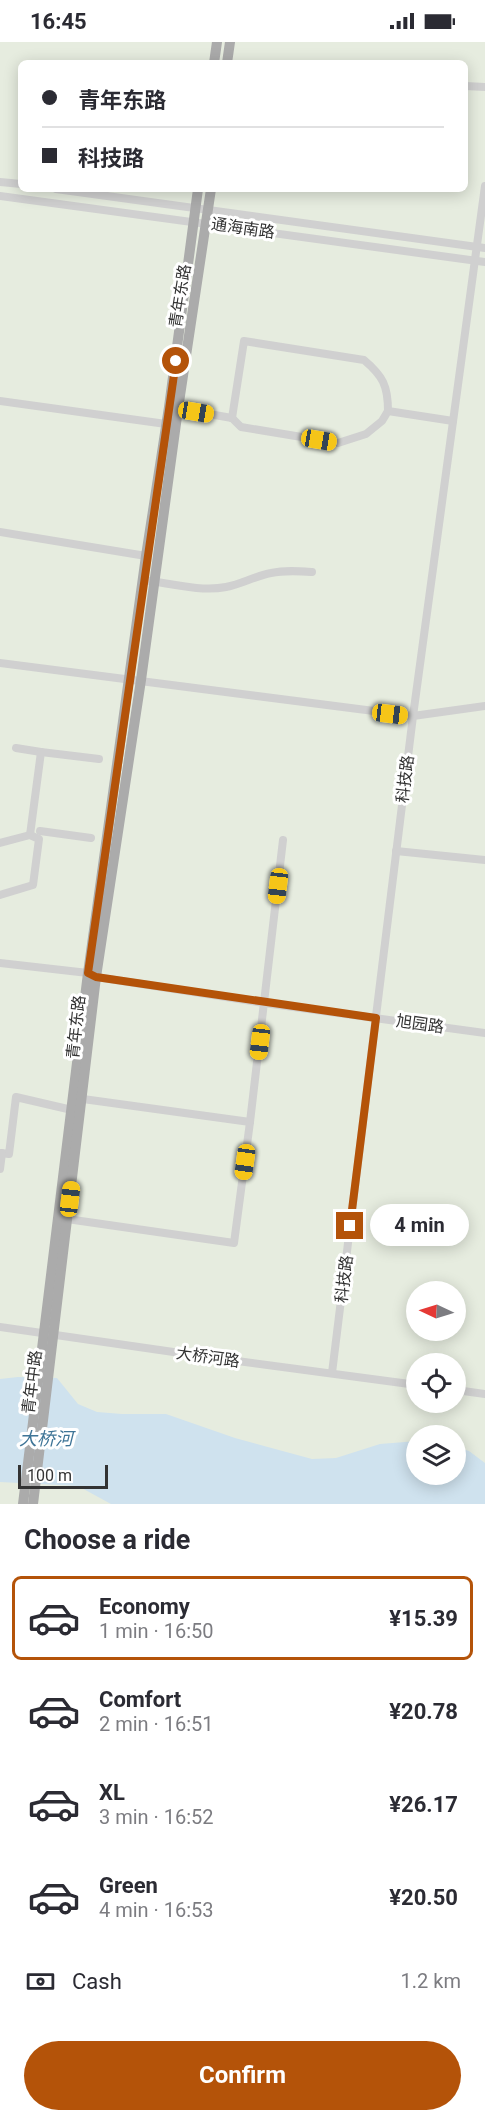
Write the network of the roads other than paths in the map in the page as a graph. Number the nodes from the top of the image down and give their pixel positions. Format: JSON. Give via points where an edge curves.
{"nodes":[{"id":1,"x":218,"y":42,"type":"edge"},
{"id":2,"x":230,"y":42,"type":"edge"},
{"id":3,"x":216,"y":60,"type":"edge"},
{"id":4,"x":228,"y":60,"type":"edge"},
{"id":5,"x":468,"y":86,"type":"edge"},
{"id":6,"x":485,"y":87,"type":"edge"},
{"id":7,"x":0,"y":182,"type":"edge"},
{"id":8,"x":18,"y":184,"type":"edge"},
{"id":9,"x":485,"y":186,"type":"edge"},
{"id":10,"x":79,"y":192,"type":"edge"},
{"id":11,"x":198,"y":192,"type":"edge"},
{"id":12,"x":211,"y":192,"type":"edge"},
{"id":13,"x":0,"y":196,"type":"edge"},
{"id":14,"x":196,"y":207,"type":"junction"},
{"id":15,"x":208,"y":210,"type":"junction"},
{"id":16,"x":200,"y":223,"type":"junction"},
{"id":17,"x":481,"y":248,"type":"edge"},
{"id":18,"x":475,"y":260,"type":"junction"},
{"id":19,"x":485,"y":262,"type":"edge"},
{"id":20,"x":0,"y":401,"type":"edge"},
{"id":21,"x":174,"y":408,"type":"junction"},
{"id":22,"x":388,"y":411,"type":"junction"},
{"id":23,"x":232,"y":418,"type":"junction"},
{"id":24,"x":453,"y":421,"type":"junction"},
{"id":25,"x":166,"y":424,"type":"junction"},
{"id":26,"x":0,"y":532,"type":"edge"},
{"id":27,"x":146,"y":556,"type":"junction"},
{"id":28,"x":312,"y":572,"type":"dead end"},
{"id":29,"x":149,"y":580,"type":"junction"},
{"id":30,"x":0,"y":663,"type":"edge"},
{"id":31,"x":136,"y":679,"type":"junction"},
{"id":32,"x":485,"y":706,"type":"edge"},
{"id":33,"x":413,"y":717,"type":"junction"},
{"id":34,"x":16,"y":748,"type":"dead end"},
{"id":35,"x":41,"y":752,"type":"junction"},
{"id":36,"x":99,"y":759,"type":"dead end"},
{"id":37,"x":31,"y":832,"type":"junction"},
{"id":38,"x":39,"y":835,"type":"junction"},
{"id":39,"x":91,"y":838,"type":"dead end"},
{"id":40,"x":283,"y":840,"type":"dead end"},
{"id":41,"x":0,"y":843,"type":"edge"},
{"id":42,"x":396,"y":851,"type":"junction"},
{"id":43,"x":485,"y":860,"type":"edge"},
{"id":44,"x":0,"y":895,"type":"edge"},
{"id":45,"x":0,"y":963,"type":"edge"},
{"id":46,"x":92,"y":975,"type":"junction"},
{"id":47,"x":264,"y":1003,"type":"junction"},
{"id":48,"x":376,"y":1018,"type":"junction"},
{"id":49,"x":485,"y":1033,"type":"edge"},
{"id":50,"x":83,"y":1099,"type":"junction"},
{"id":51,"x":72,"y":1110,"type":"junction"},
{"id":52,"x":250,"y":1122,"type":"junction"},
{"id":53,"x":1,"y":1153,"type":"edge"},
{"id":54,"x":0,"y":1169,"type":"edge"},
{"id":55,"x":67,"y":1219,"type":"junction"},
{"id":56,"x":0,"y":1327,"type":"edge"},
{"id":57,"x":47,"y":1339,"type":"junction"},
{"id":58,"x":332,"y":1373,"type":"junction"},
{"id":59,"x":406,"y":1383,"type":"edge"},
{"id":60,"x":466,"y":1391,"type":"edge"},
{"id":61,"x":485,"y":1394,"type":"edge"},
{"id":62,"x":23,"y":1504,"type":"edge"},
{"id":63,"x":33,"y":1504,"type":"edge"}],
"edges":[{"from":1,"to":3,"type":"main road"},
{"from":2,"to":4,"type":"main road"},
{"from":5,"to":6,"type":"street"},
{"from":7,"to":8,"type":"street"},
{"from":9,"to":17,"type":"street","name":"科技路"},
{"from":10,"to":14,"type":"street","name":"通海南路"},
{"from":11,"to":14,"type":"main road","name":"青年东路"},
{"from":12,"to":15,"type":"main road","name":"青年东路"},
{"from":13,"to":16,"type":"street","name":"通海南路"},
{"from":14,"to":15,"type":"street","name":"通海南路"},
{"from":14,"to":16,"type":"main road","name":"青年东路"},
{"from":15,"to":16,"type":"main road","name":"青年东路"},
{"from":15,"to":17,"type":"street","name":"通海南路"},
{"from":16,"to":18,"type":"street","name":"通海南路"},
{"from":16,"to":21,"type":"main road","name":"青年东路"},
{"from":17,"to":18,"type":"street","name":"科技路"},
{"from":18,"to":19,"type":"street","name":"通海南路"},
{"from":18,"to":24,"type":"street","name":"科技路"},
{"from":20,"to":25,"type":"street"},
{"from":21,"to":23,"type":"street"},
{"from":21,"to":25,"type":"main road","name":"青年东路"},
{"from":21,"to":29,"type":"main road","name":"青年东路"},
{"from":22,"to":23,"type":"street","via":[[366,434],[338,443],[242,427]]},
{"from":22,"to":23,"type":"street","via":[[385,382],[364,360],[244,341]]},
{"from":22,"to":24,"type":"street"},
{"from":24,"to":33,"type":"street","name":"科技路"},
{"from":25,"to":27,"type":"main road","name":"青年东路"},
{"from":26,"to":27,"type":"street"},
{"from":27,"to":29,"type":"main road","name":"青年东路"},
{"from":28,"to":29,"type":"street","via":[[269,573],[224,588]]},
{"from":29,"to":31,"type":"main road","name":"青年东路"},
{"from":30,"to":31,"type":"street"},
{"from":31,"to":33,"type":"street"},
{"from":31,"to":46,"type":"main road","name":"青年东路"},
{"from":32,"to":33,"type":"street"},
{"from":33,"to":42,"type":"street","name":"科技路"},
{"from":34,"to":35,"type":"street"},
{"from":35,"to":36,"type":"street"},
{"from":35,"to":37,"type":"street"},
{"from":37,"to":38,"type":"street"},
{"from":37,"to":41,"type":"street"},
{"from":38,"to":39,"type":"street"},
{"from":38,"to":44,"type":"street","via":[[33,885]]},
{"from":40,"to":47,"type":"street"},
{"from":42,"to":43,"type":"street"},
{"from":42,"to":48,"type":"street","name":"科技路"},
{"from":45,"to":46,"type":"street","name":"旭园路"},
{"from":46,"to":47,"type":"street","name":"旭园路"},
{"from":46,"to":50,"type":"main road","name":"青年东路"},
{"from":46,"to":51,"type":"main road","name":"青年东路"},
{"from":47,"to":48,"type":"street","name":"旭园路"},
{"from":47,"to":52,"type":"street"},
{"from":48,"to":49,"type":"street","name":"旭园路"},
{"from":48,"to":58,"type":"street","name":"科技路"},
{"from":50,"to":52,"type":"street"},
{"from":50,"to":55,"type":"main road","name":"青年东路"},
{"from":51,"to":53,"type":"street","via":[[16,1096],[9,1154]]},
{"from":51,"to":57,"type":"main road","name":"青年东路"},
{"from":52,"to":55,"type":"street","via":[[234,1243]]},
{"from":53,"to":54,"type":"street"},
{"from":55,"to":57,"type":"main road","name":"青年东路"},
{"from":56,"to":57,"type":"street","name":"大桥河路"},
{"from":57,"to":58,"type":"street","name":"大桥河路"},
{"from":57,"to":62,"type":"main road"},
{"from":57,"to":63,"type":"main road","name":"青年中路"},
{"from":58,"to":59,"type":"street","name":"大桥河路"},
{"from":60,"to":61,"type":"street"}]}
